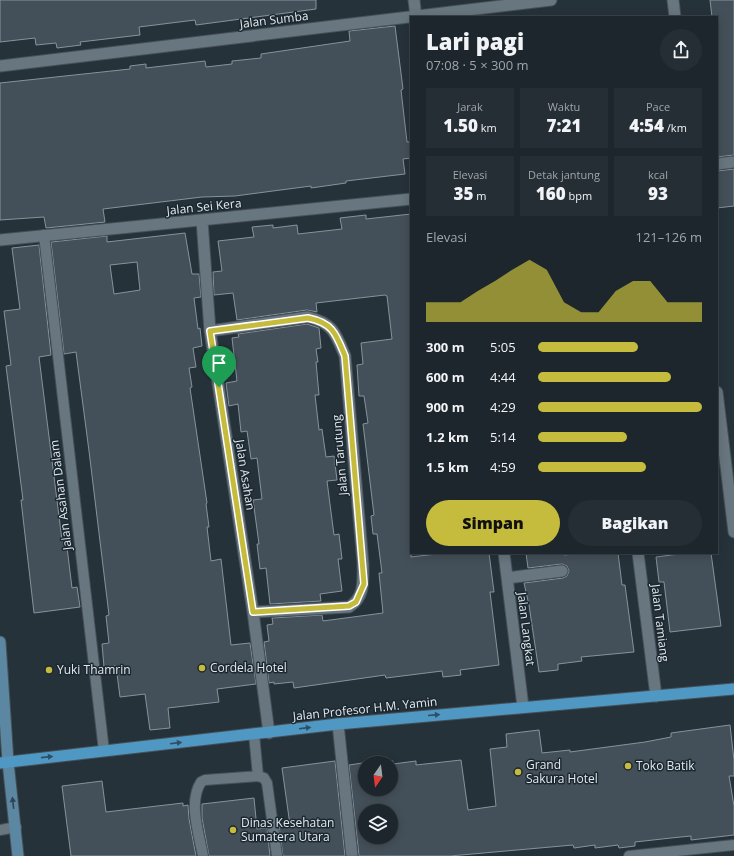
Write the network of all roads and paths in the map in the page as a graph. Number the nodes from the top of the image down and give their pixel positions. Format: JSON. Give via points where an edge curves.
{"nodes":[{"id":1,"x":414,"y":0,"type":"edge"},
{"id":2,"x":551,"y":0,"type":"edge"},
{"id":3,"x":673,"y":0,"type":"edge"},
{"id":4,"x":416,"y":16,"type":"edge"},
{"id":5,"x":675,"y":16,"type":"edge"},
{"id":6,"x":410,"y":17,"type":"edge"},
{"id":7,"x":0,"y":66,"type":"edge"},
{"id":8,"x":734,"y":162,"type":"edge"},
{"id":9,"x":718,"y":164,"type":"edge"},
{"id":10,"x":410,"y":198,"type":"edge"},
{"id":11,"x":202,"y":220,"type":"junction"},
{"id":12,"x":44,"y":235,"type":"junction"},
{"id":13,"x":0,"y":240,"type":"edge"},
{"id":14,"x":210,"y":331,"type":"junction"},
{"id":15,"x":718,"y":400,"type":"edge"},
{"id":16,"x":734,"y":532,"type":"edge"},
{"id":17,"x":504,"y":554,"type":"edge"},
{"id":18,"x":638,"y":554,"type":"edge"},
{"id":19,"x":562,"y":571,"type":"dead end"},
{"id":20,"x":506,"y":578,"type":"junction"},
{"id":21,"x":253,"y":612,"type":"junction"},
{"id":22,"x":0,"y":642,"type":"edge"},
{"id":23,"x":734,"y":689,"type":"edge"},
{"id":24,"x":656,"y":696,"type":"junction"},
{"id":25,"x":523,"y":707,"type":"junction"},
{"id":26,"x":338,"y":724,"type":"junction"},
{"id":27,"x":269,"y":733,"type":"junction"},
{"id":28,"x":254,"y":734,"type":"junction"},
{"id":29,"x":104,"y":751,"type":"junction"},
{"id":30,"x":4,"y":762,"type":"edge"},
{"id":31,"x":258,"y":776,"type":"junction"},
{"id":32,"x":16,"y":827,"type":"junction"},
{"id":33,"x":0,"y":830,"type":"edge"},
{"id":34,"x":734,"y":845,"type":"edge"},
{"id":35,"x":18,"y":856,"type":"edge"},
{"id":36,"x":203,"y":856,"type":"edge"},
{"id":37,"x":277,"y":856,"type":"edge"},
{"id":38,"x":352,"y":856,"type":"edge"},
{"id":39,"x":629,"y":856,"type":"edge"}],
"edges":[{"from":1,"to":4,"type":"street"},
{"from":2,"to":4,"type":"street","name":"Jalan Sumba"},
{"from":3,"to":5,"type":"street"},
{"from":6,"to":7,"type":"street","name":"Jalan Sumba"},
{"from":8,"to":9,"type":"street"},
{"from":10,"to":11,"type":"street","name":"Jalan Sei Kera"},
{"from":11,"to":12,"type":"street","name":"Jalan Sei Kera"},
{"from":11,"to":14,"type":"street","name":"Jalan Asahan"},
{"from":12,"to":13,"type":"street","name":"Jalan Sei Kera"},
{"from":12,"to":29,"type":"lane","name":"Jalan Asahan Dalam"},
{"from":14,"to":21,"type":"street","name":"Jalan Asahan"},
{"from":14,"to":21,"type":"street","name":"Jalan Tarutung","via":[[308,318],[328,325],[336,333],[345,356],[363,564],[364,584],[361,594],[356,602],[349,606]]},
{"from":15,"to":16,"type":"street"},
{"from":17,"to":20,"type":"street","name":"Jalan Langkat"},
{"from":18,"to":24,"type":"street","name":"Jalan Tamiang"},
{"from":19,"to":20,"type":"street"},
{"from":20,"to":25,"type":"street","name":"Jalan Langkat"},
{"from":21,"to":27,"type":"street","name":"Jalan Asahan"},
{"from":22,"to":30,"type":"main road"},
{"from":23,"to":24,"type":"main road","name":"Jalan Profesor H.M. Yamin"},
{"from":24,"to":25,"type":"main road","name":"Jalan Profesor H.M. Yamin"},
{"from":26,"to":25,"type":"main road","name":"Jalan Profesor H.M. Yamin","one_way":true},
{"from":27,"to":26,"type":"main road","name":"Jalan Profesor H.M. Yamin","one_way":true},
{"from":26,"to":38,"type":"street"},
{"from":27,"to":28,"type":"main road","name":"Jalan Profesor H.M. Yamin"},
{"from":29,"to":28,"type":"main road","name":"Jalan Profesor H.M. Yamin","one_way":true},
{"from":28,"to":31,"type":"lane"},
{"from":30,"to":29,"type":"main road","name":"Jalan Profesor H.M. Yamin","one_way":true},
{"from":32,"to":30,"type":"main road","one_way":true},
{"from":31,"to":36,"type":"lane","via":[[200,782],[195,796],[195,806]]},
{"from":31,"to":37,"type":"lane","via":[[264,778],[267,783]]},
{"from":32,"to":33,"type":"lane"},
{"from":32,"to":35,"type":"main road"},
{"from":34,"to":39,"type":"lane"}]}
